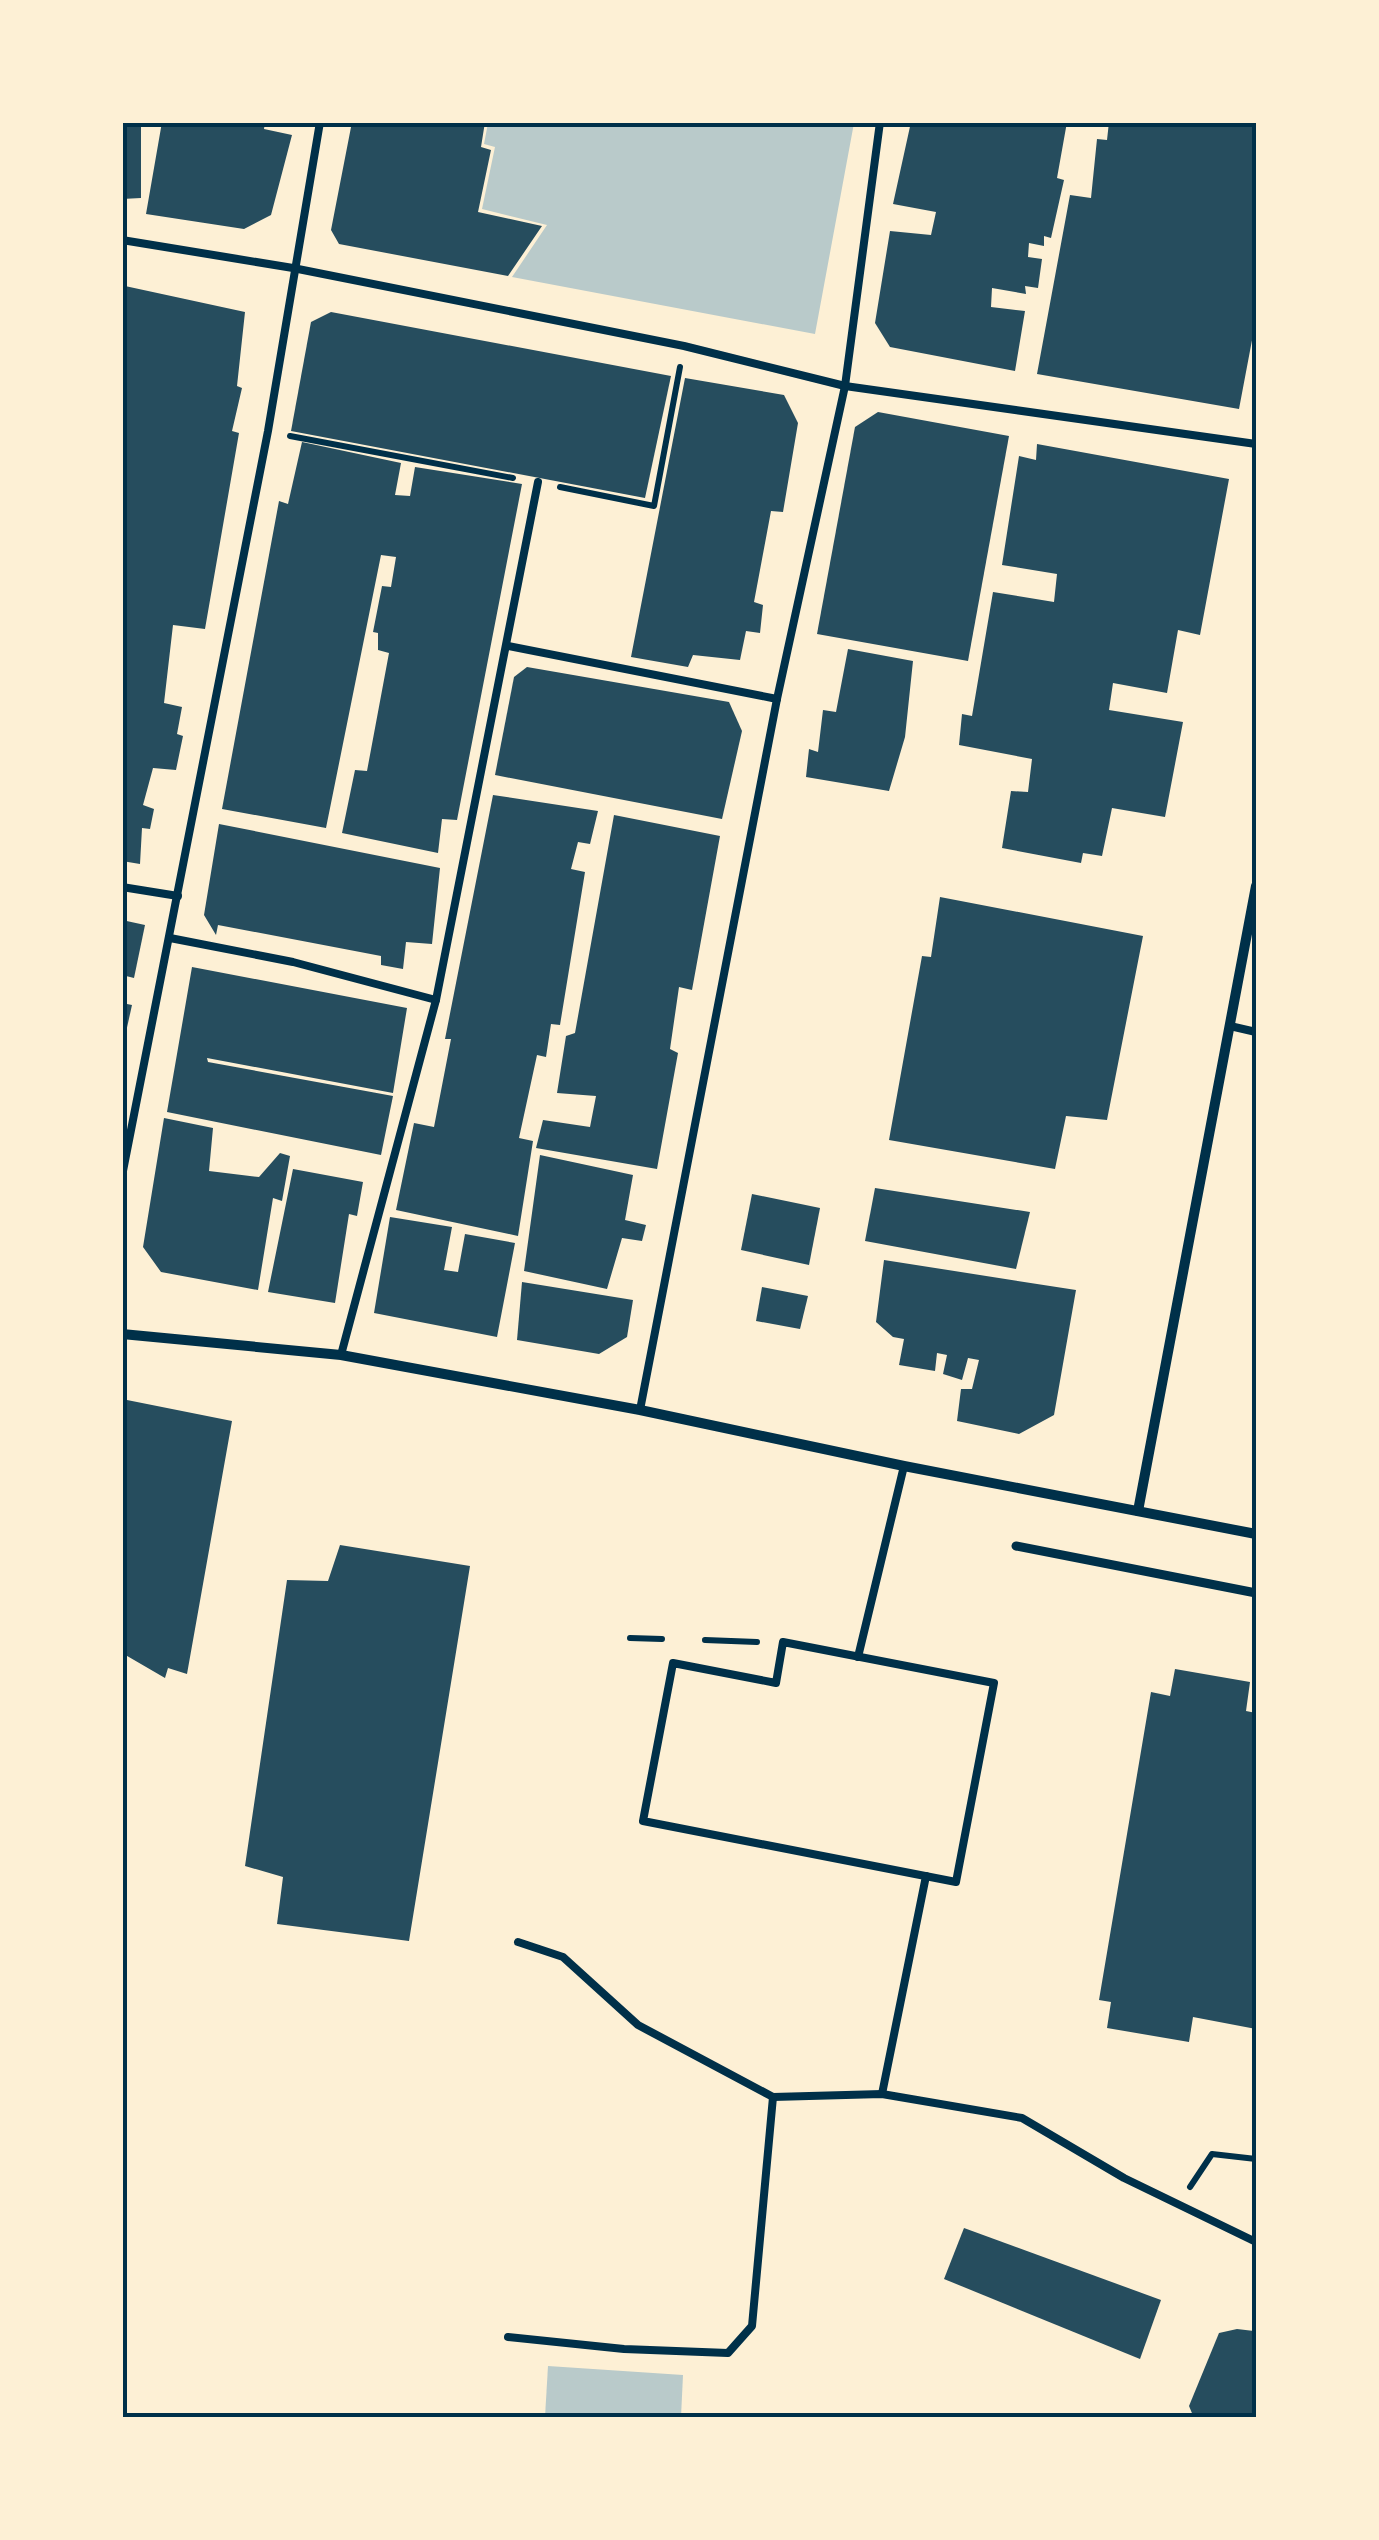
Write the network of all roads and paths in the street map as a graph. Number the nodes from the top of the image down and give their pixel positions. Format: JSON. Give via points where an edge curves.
{"nodes":[{"id":1,"x":320,"y":122,"type":"edge"},
{"id":2,"x":880,"y":122,"type":"edge"},
{"id":3,"x":123,"y":242,"type":"edge"},
{"id":4,"x":294,"y":268,"type":"junction"},
{"id":5,"x":684,"y":346,"type":"junction"},
{"id":6,"x":845,"y":386,"type":"junction"},
{"id":7,"x":268,"y":432,"type":"junction"},
{"id":8,"x":1256,"y":444,"type":"edge"},
{"id":9,"x":538,"y":482,"type":"junction"},
{"id":10,"x":508,"y":646,"type":"junction"},
{"id":11,"x":778,"y":700,"type":"junction"},
{"id":12,"x":122,"y":886,"type":"edge"},
{"id":13,"x":1256,"y":886,"type":"edge"},
{"id":14,"x":178,"y":896,"type":"junction"},
{"id":15,"x":170,"y":938,"type":"junction"},
{"id":16,"x":436,"y":1000,"type":"junction"},
{"id":17,"x":1230,"y":1026,"type":"junction"},
{"id":18,"x":1256,"y":1032,"type":"edge"},
{"id":19,"x":122,"y":1176,"type":"edge"},
{"id":20,"x":122,"y":1334,"type":"edge"},
{"id":21,"x":341,"y":1354,"type":"junction"},
{"id":22,"x":640,"y":1410,"type":"junction"},
{"id":23,"x":904,"y":1466,"type":"junction"},
{"id":24,"x":1138,"y":1511,"type":"junction"},
{"id":25,"x":1256,"y":1534,"type":"edge"},
{"id":26,"x":1016,"y":1546,"type":"dead end"},
{"id":27,"x":1256,"y":1593,"type":"edge"},
{"id":28,"x":858,"y":1657,"type":"junction"},
{"id":29,"x":926,"y":1876,"type":"junction"},
{"id":30,"x":518,"y":1942,"type":"dead end"},
{"id":31,"x":882,"y":2094,"type":"junction"},
{"id":32,"x":772,"y":2097,"type":"junction"},
{"id":33,"x":1256,"y":2158,"type":"edge"},
{"id":34,"x":1178,"y":2204,"type":"junction"},
{"id":35,"x":1256,"y":2242,"type":"edge"},
{"id":36,"x":508,"y":2337,"type":"dead end"}],
"edges":[{"from":1,"to":4,"type":"lane"},
{"from":2,"to":6,"type":"lane"},
{"from":3,"to":4,"type":"lane"},
{"from":4,"to":5,"type":"lane"},
{"from":4,"to":7,"type":"lane"},
{"from":5,"to":6,"type":"lane"},
{"from":5,"to":9,"type":"path","via":[[654,506]]},
{"from":6,"to":8,"type":"lane"},
{"from":6,"to":11,"type":"lane"},
{"from":7,"to":9,"type":"path"},
{"from":7,"to":14,"type":"lane"},
{"from":9,"to":10,"type":"lane"},
{"from":10,"to":11,"type":"lane"},
{"from":10,"to":16,"type":"lane"},
{"from":11,"to":22,"type":"lane"},
{"from":12,"to":14,"type":"lane"},
{"from":13,"to":17,"type":"street"},
{"from":14,"to":15,"type":"lane"},
{"from":15,"to":16,"type":"lane"},
{"from":15,"to":19,"type":"lane"},
{"from":16,"to":21,"type":"lane"},
{"from":17,"to":18,"type":"lane"},
{"from":17,"to":24,"type":"street"},
{"from":20,"to":21,"type":"street"},
{"from":21,"to":22,"type":"street"},
{"from":22,"to":23,"type":"street"},
{"from":23,"to":24,"type":"street"},
{"from":23,"to":28,"type":"lane"},
{"from":24,"to":25,"type":"street"},
{"from":26,"to":27,"type":"street"},
{"from":28,"to":29,"type":"lane","via":[[994,1683],[956,1882]]},
{"from":28,"to":29,"type":"lane","via":[[783,1642],[776,1683],[672,1663],[643,1821]]},
{"from":29,"to":31,"type":"lane"},
{"from":30,"to":32,"type":"lane","via":[[563,1957],[638,2024]]},
{"from":31,"to":32,"type":"lane"},
{"from":31,"to":34,"type":"lane","via":[[1022,2118]]},
{"from":32,"to":36,"type":"lane","via":[[752,2326],[728,2354]]},
{"from":33,"to":34,"type":"path","via":[[1212,2154]]},
{"from":34,"to":35,"type":"lane"}]}
